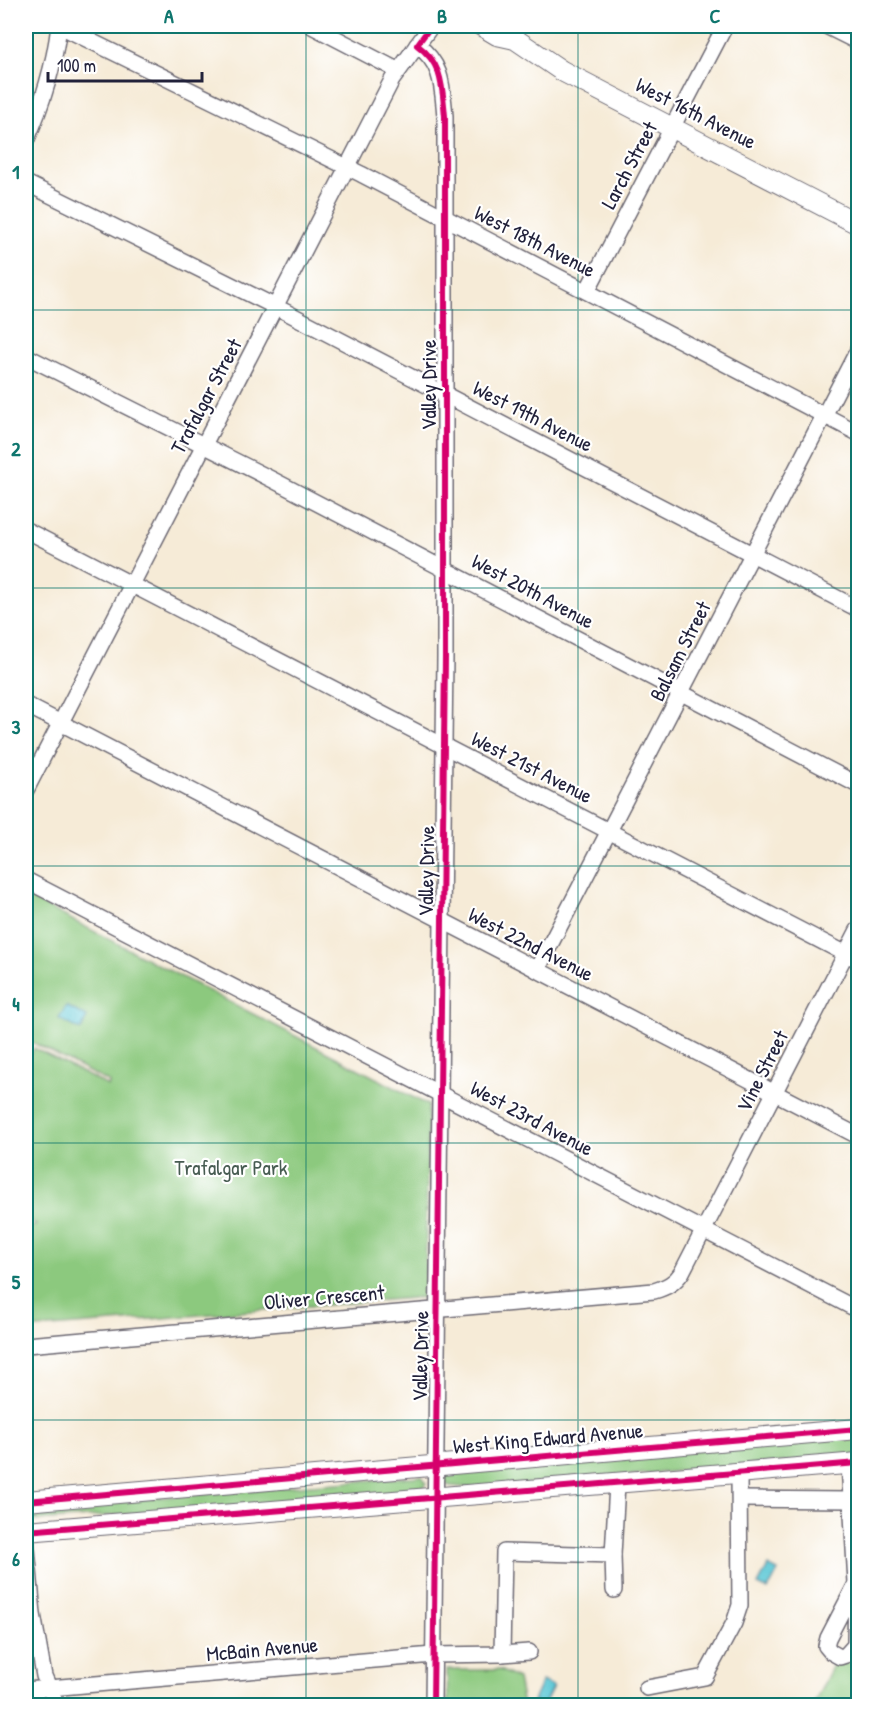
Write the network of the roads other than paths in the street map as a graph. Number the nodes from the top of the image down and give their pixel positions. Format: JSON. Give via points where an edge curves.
{"nodes":[{"id":1,"x":60,"y":26,"type":"edge"},
{"id":2,"x":312,"y":26,"type":"edge"},
{"id":3,"x":431,"y":26,"type":"edge"},
{"id":4,"x":482,"y":26,"type":"edge"},
{"id":5,"x":725,"y":26,"type":"edge"},
{"id":6,"x":826,"y":26,"type":"edge"},
{"id":7,"x":512,"y":32,"type":"edge"},
{"id":8,"x":858,"y":42,"type":"edge"},
{"id":9,"x":417,"y":45,"type":"junction"},
{"id":10,"x":397,"y":70,"type":"junction"},
{"id":11,"x":672,"y":128,"type":"junction"},
{"id":12,"x":26,"y":141,"type":"edge"},
{"id":13,"x":347,"y":168,"type":"junction"},
{"id":14,"x":26,"y":183,"type":"edge"},
{"id":15,"x":443,"y":217,"type":"junction"},
{"id":16,"x":858,"y":224,"type":"edge"},
{"id":17,"x":587,"y":291,"type":"junction"},
{"id":18,"x":276,"y":307,"type":"junction"},
{"id":19,"x":858,"y":350,"type":"edge"},
{"id":20,"x":26,"y":356,"type":"edge"},
{"id":21,"x":444,"y":394,"type":"junction"},
{"id":22,"x":825,"y":416,"type":"junction"},
{"id":23,"x":858,"y":433,"type":"edge"},
{"id":24,"x":204,"y":445,"type":"junction"},
{"id":25,"x":26,"y":530,"type":"edge"},
{"id":26,"x":753,"y":554,"type":"junction"},
{"id":27,"x":444,"y":569,"type":"junction"},
{"id":28,"x":133,"y":584,"type":"junction"},
{"id":29,"x":858,"y":609,"type":"edge"},
{"id":30,"x":682,"y":692,"type":"junction"},
{"id":31,"x":26,"y":705,"type":"edge"},
{"id":32,"x":60,"y":723,"type":"junction"},
{"id":33,"x":444,"y":745,"type":"junction"},
{"id":34,"x":858,"y":785,"type":"edge"},
{"id":35,"x":26,"y":790,"type":"edge"},
{"id":36,"x":610,"y":831,"type":"junction"},
{"id":37,"x":26,"y":880,"type":"edge"},
{"id":38,"x":442,"y":920,"type":"junction"},
{"id":39,"x":858,"y":930,"type":"edge"},
{"id":40,"x":852,"y":957,"type":"edge"},
{"id":41,"x":537,"y":970,"type":"junction"},
{"id":42,"x":774,"y":1093,"type":"junction"},
{"id":43,"x":440,"y":1094,"type":"junction"},
{"id":44,"x":858,"y":1136,"type":"edge"},
{"id":45,"x":704,"y":1231,"type":"junction"},
{"id":46,"x":437,"y":1308,"type":"junction"},
{"id":47,"x":858,"y":1310,"type":"edge"},
{"id":48,"x":26,"y":1345,"type":"edge"},
{"id":49,"x":858,"y":1429,"type":"edge"},
{"id":50,"x":854,"y":1463,"type":"edge"},
{"id":51,"x":435,"y":1464,"type":"junction"},
{"id":52,"x":739,"y":1474,"type":"junction"},
{"id":53,"x":616,"y":1484,"type":"junction"},
{"id":54,"x":434,"y":1497,"type":"junction"},
{"id":55,"x":740,"y":1499,"type":"junction"},
{"id":56,"x":852,"y":1500,"type":"junction"},
{"id":57,"x":26,"y":1501,"type":"edge"},
{"id":58,"x":26,"y":1531,"type":"edge"},
{"id":59,"x":26,"y":1537,"type":"edge"},
{"id":60,"x":613,"y":1555,"type":"junction"},
{"id":61,"x":856,"y":1584,"type":"dead end"},
{"id":62,"x":614,"y":1590,"type":"dead end"},
{"id":63,"x":530,"y":1652,"type":"dead end"},
{"id":64,"x":502,"y":1654,"type":"junction"},
{"id":65,"x":433,"y":1655,"type":"junction"},
{"id":66,"x":49,"y":1688,"type":"junction"},
{"id":67,"x":647,"y":1688,"type":"dead end"},
{"id":68,"x":26,"y":1690,"type":"edge"},
{"id":69,"x":57,"y":1706,"type":"edge"},
{"id":70,"x":433,"y":1706,"type":"edge"}],
"edges":[{"from":1,"to":12,"type":"street","via":[[50,78]]},
{"from":1,"to":13,"type":"street","name":"West 18th Avenue"},
{"from":2,"to":10,"type":"street"},
{"from":3,"to":9,"type":"street","name":"Trafalgar Street"},
{"from":4,"to":7,"type":"main road","name":"West 16th Avenue","via":[[497,35]]},
{"from":5,"to":11,"type":"street","name":"Larch Street"},
{"from":6,"to":8,"type":"street"},
{"from":7,"to":11,"type":"main road","name":"West 16th Avenue","via":[[562,71]]},
{"from":9,"to":10,"type":"street","name":"Trafalgar Street"},
{"from":9,"to":15,"type":"street","name":"Valley Drive","via":[[430,56],[441,81]]},
{"from":10,"to":13,"type":"street","name":"Trafalgar Street"},
{"from":11,"to":16,"type":"main road","name":"West 16th Avenue"},
{"from":11,"to":17,"type":"street","name":"Larch Street"},
{"from":13,"to":15,"type":"street","name":"West 18th Avenue"},
{"from":13,"to":18,"type":"street","name":"Trafalgar Street"},
{"from":14,"to":18,"type":"street","name":"West 19th Avenue"},
{"from":15,"to":17,"type":"street","name":"West 18th Avenue"},
{"from":15,"to":21,"type":"street","name":"Valley Drive"},
{"from":17,"to":22,"type":"street","name":"West 18th Avenue"},
{"from":18,"to":21,"type":"street","name":"West 19th Avenue"},
{"from":18,"to":24,"type":"street","name":"Trafalgar Street"},
{"from":19,"to":22,"type":"street","name":"Balsam Street"},
{"from":20,"to":24,"type":"street","name":"West 20th Avenue"},
{"from":21,"to":26,"type":"street","name":"West 19th Avenue"},
{"from":21,"to":27,"type":"street","name":"Valley Drive"},
{"from":22,"to":23,"type":"street","name":"West 18th Avenue"},
{"from":22,"to":26,"type":"street","name":"Balsam Street"},
{"from":24,"to":27,"type":"street","name":"West 20th Avenue"},
{"from":24,"to":28,"type":"street","name":"Trafalgar Street"},
{"from":25,"to":28,"type":"street","name":"West 21st Avenue"},
{"from":26,"to":29,"type":"street","name":"West 19th Avenue"},
{"from":26,"to":30,"type":"street","name":"Balsam Street"},
{"from":27,"to":30,"type":"street","name":"West 20th Avenue"},
{"from":27,"to":33,"type":"street","name":"Valley Drive"},
{"from":28,"to":32,"type":"street","name":"Trafalgar Street"},
{"from":28,"to":33,"type":"street","name":"West 21st Avenue"},
{"from":30,"to":34,"type":"street","name":"West 20th Avenue"},
{"from":30,"to":36,"type":"street","name":"Balsam Street"},
{"from":31,"to":32,"type":"street","name":"West 22nd Avenue"},
{"from":32,"to":35,"type":"street","name":"Trafalgar Street"},
{"from":32,"to":38,"type":"street","name":"West 22nd Avenue"},
{"from":33,"to":36,"type":"street","name":"West 21st Avenue"},
{"from":33,"to":38,"type":"street","name":"Valley Drive"},
{"from":36,"to":40,"type":"street","name":"West 21st Avenue"},
{"from":36,"to":41,"type":"street","name":"Balsam Street"},
{"from":37,"to":43,"type":"street","name":"West 23rd Avenue"},
{"from":38,"to":41,"type":"street","name":"West 22nd Avenue"},
{"from":38,"to":43,"type":"street","name":"Valley Drive"},
{"from":39,"to":40,"type":"street","name":"Vine Street"},
{"from":40,"to":42,"type":"street","name":"Vine Street"},
{"from":41,"to":42,"type":"street","name":"West 22nd Avenue"},
{"from":42,"to":44,"type":"street","name":"West 22nd Avenue"},
{"from":42,"to":45,"type":"street","name":"Vine Street"},
{"from":43,"to":45,"type":"street","name":"West 23rd Avenue"},
{"from":43,"to":46,"type":"street","name":"Valley Drive"},
{"from":45,"to":46,"type":"street","name":"Oliver Crescent","via":[[677,1279],[654,1291]]},
{"from":45,"to":47,"type":"street","name":"West 23rd Avenue"},
{"from":46,"to":48,"type":"street","name":"Oliver Crescent"},
{"from":46,"to":51,"type":"street","name":"Valley Drive"},
{"from":49,"to":51,"type":"main road","name":"West King Edward Avenue"},
{"from":50,"to":52,"type":"main road"},
{"from":50,"to":56,"type":"street"},
{"from":51,"to":54,"type":"street","name":"Valley Drive"},
{"from":51,"to":57,"type":"main road","name":"West King Edward Avenue"},
{"from":52,"to":53,"type":"main road"},
{"from":52,"to":55,"type":"street"},
{"from":53,"to":54,"type":"main road"},
{"from":53,"to":60,"type":"street"},
{"from":54,"to":58,"type":"main road"},
{"from":54,"to":65,"type":"street","name":"Valley Drive"},
{"from":55,"to":56,"type":"street"},
{"from":55,"to":67,"type":"street","via":[[740,1605],[734,1623],[705,1677]]},
{"from":56,"to":61,"type":"street"},
{"from":59,"to":66,"type":"street","via":[[33,1614]]},
{"from":60,"to":62,"type":"street"},
{"from":60,"to":64,"type":"street","via":[[504,1552]]},
{"from":63,"to":64,"type":"street","name":"McBain Avenue"},
{"from":64,"to":65,"type":"street","name":"McBain Avenue"},
{"from":65,"to":66,"type":"street","name":"McBain Avenue"},
{"from":65,"to":70,"type":"street","name":"Valley Drive"},
{"from":66,"to":68,"type":"street","name":"McBain Avenue"},
{"from":66,"to":69,"type":"street"}]}
